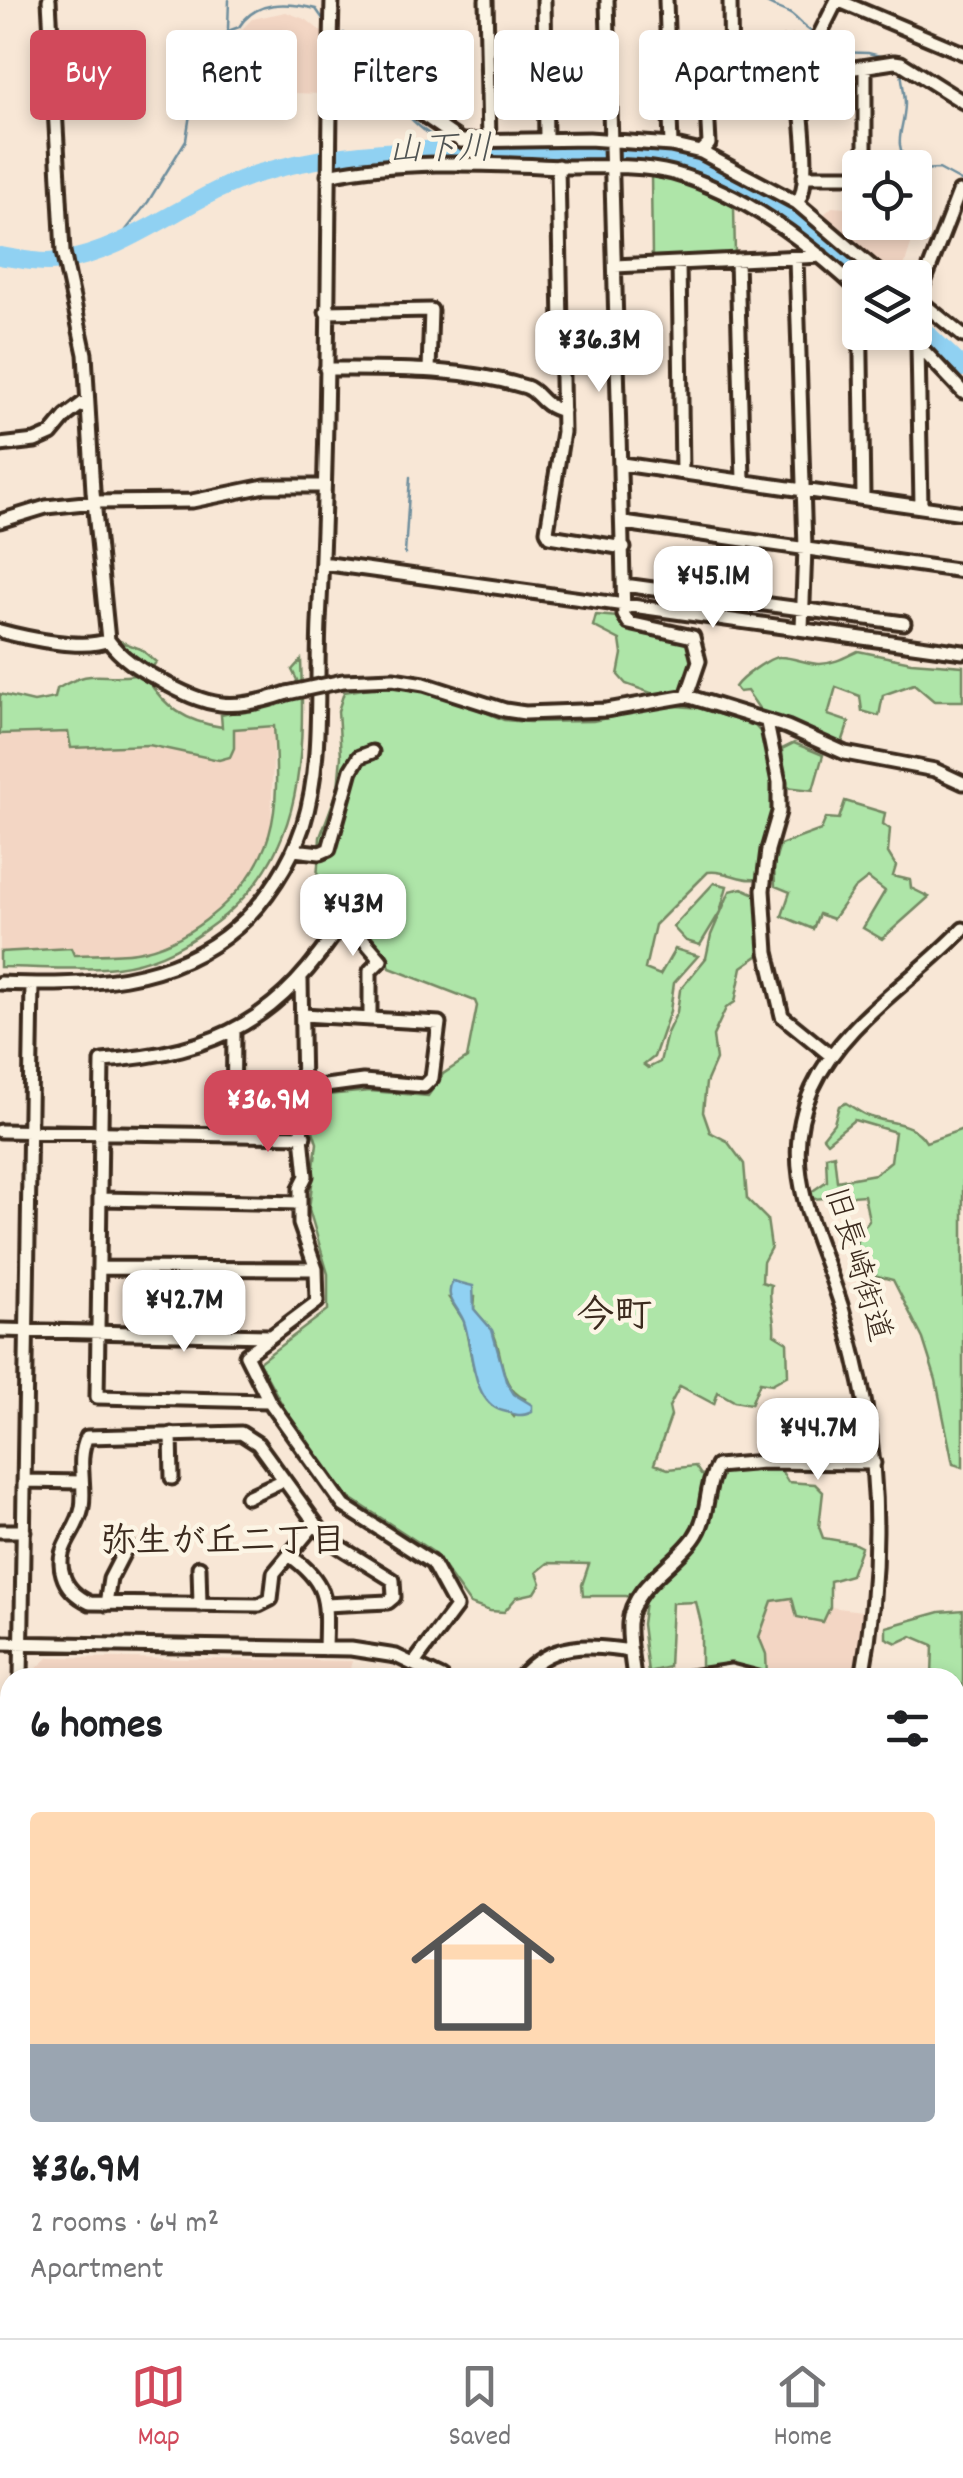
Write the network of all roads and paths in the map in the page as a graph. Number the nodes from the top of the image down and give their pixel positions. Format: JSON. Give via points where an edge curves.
{"nodes":[{"id":1,"x":50,"y":0,"type":"edge"},
{"id":2,"x":332,"y":0,"type":"edge"},
{"id":3,"x":486,"y":0,"type":"edge"},
{"id":4,"x":544,"y":0,"type":"edge"},
{"id":5,"x":607,"y":0,"type":"edge"},
{"id":6,"x":666,"y":0,"type":"edge"},
{"id":7,"x":730,"y":0,"type":"edge"},
{"id":8,"x":837,"y":0,"type":"edge"},
{"id":9,"x":731,"y":30,"type":"edge"},
{"id":10,"x":822,"y":30,"type":"edge"},
{"id":11,"x":963,"y":53,"type":"edge"},
{"id":12,"x":865,"y":68,"type":"junction"},
{"id":13,"x":855,"y":70,"type":"edge"},
{"id":14,"x":963,"y":102,"type":"edge"},
{"id":15,"x":431,"y":120,"type":"edge"},
{"id":16,"x":708,"y":120,"type":"edge"},
{"id":17,"x":801,"y":120,"type":"edge"},
{"id":18,"x":546,"y":138,"type":"junction"},
{"id":19,"x":490,"y":140,"type":"junction"},
{"id":20,"x":671,"y":145,"type":"junction"},
{"id":21,"x":610,"y":146,"type":"junction"},
{"id":22,"x":865,"y":150,"type":"edge"},
{"id":23,"x":701,"y":152,"type":"junction"},
{"id":24,"x":558,"y":166,"type":"junction"},
{"id":25,"x":612,"y":168,"type":"junction"},
{"id":26,"x":328,"y":175,"type":"junction"},
{"id":27,"x":804,"y":176,"type":"junction"},
{"id":28,"x":842,"y":176,"type":"edge"},
{"id":29,"x":959,"y":192,"type":"dead end"},
{"id":30,"x":797,"y":204,"type":"junction"},
{"id":31,"x":821,"y":256,"type":"junction"},
{"id":32,"x":796,"y":258,"type":"junction"},
{"id":33,"x":736,"y":260,"type":"junction"},
{"id":34,"x":864,"y":260,"type":"edge"},
{"id":35,"x":931,"y":260,"type":"edge"},
{"id":36,"x":678,"y":263,"type":"junction"},
{"id":37,"x":616,"y":266,"type":"junction"},
{"id":38,"x":842,"y":275,"type":"edge"},
{"id":39,"x":932,"y":311,"type":"edge"},
{"id":40,"x":326,"y":312,"type":"junction"},
{"id":41,"x":559,"y":322,"type":"junction"},
{"id":42,"x":617,"y":322,"type":"junction"},
{"id":43,"x":963,"y":336,"type":"edge"},
{"id":44,"x":861,"y":350,"type":"edge"},
{"id":45,"x":918,"y":350,"type":"edge"},
{"id":46,"x":923,"y":350,"type":"edge"},
{"id":47,"x":326,"y":369,"type":"junction"},
{"id":48,"x":429,"y":370,"type":"junction"},
{"id":49,"x":963,"y":392,"type":"edge"},
{"id":50,"x":88,"y":400,"type":"junction"},
{"id":51,"x":562,"y":412,"type":"junction"},
{"id":52,"x":0,"y":445,"type":"edge"},
{"id":53,"x":622,"y":464,"type":"junction"},
{"id":54,"x":682,"y":472,"type":"junction"},
{"id":55,"x":743,"y":480,"type":"junction"},
{"id":56,"x":324,"y":486,"type":"junction"},
{"id":57,"x":802,"y":489,"type":"junction"},
{"id":58,"x":863,"y":498,"type":"junction"},
{"id":59,"x":94,"y":502,"type":"junction"},
{"id":60,"x":921,"y":506,"type":"junction"},
{"id":61,"x":963,"y":513,"type":"edge"},
{"id":62,"x":0,"y":520,"type":"edge"},
{"id":63,"x":624,"y":524,"type":"junction"},
{"id":64,"x":624,"y":548,"type":"junction"},
{"id":65,"x":805,"y":548,"type":"junction"},
{"id":66,"x":322,"y":563,"type":"junction"},
{"id":67,"x":963,"y":571,"type":"edge"},
{"id":68,"x":624,"y":585,"type":"junction"},
{"id":69,"x":624,"y":604,"type":"junction"},
{"id":70,"x":804,"y":610,"type":"junction"},
{"id":71,"x":904,"y":623,"type":"dead end"},
{"id":72,"x":802,"y":628,"type":"junction"},
{"id":73,"x":0,"y":631,"type":"edge"},
{"id":74,"x":108,"y":640,"type":"junction"},
{"id":75,"x":963,"y":652,"type":"edge"},
{"id":76,"x":687,"y":696,"type":"junction"},
{"id":77,"x":768,"y":723,"type":"junction"},
{"id":78,"x":372,"y":752,"type":"dead end"},
{"id":79,"x":963,"y":783,"type":"edge"},
{"id":80,"x":294,"y":850,"type":"junction"},
{"id":81,"x":963,"y":929,"type":"edge"},
{"id":82,"x":301,"y":980,"type":"junction"},
{"id":83,"x":0,"y":983,"type":"edge"},
{"id":84,"x":32,"y":984,"type":"junction"},
{"id":85,"x":303,"y":1016,"type":"junction"},
{"id":86,"x":370,"y":1018,"type":"junction"},
{"id":87,"x":234,"y":1031,"type":"junction"},
{"id":88,"x":830,"y":1055,"type":"junction"},
{"id":89,"x":303,"y":1089,"type":"junction"},
{"id":90,"x":0,"y":1131,"type":"edge"},
{"id":91,"x":30,"y":1132,"type":"junction"},
{"id":92,"x":234,"y":1133,"type":"junction"},
{"id":93,"x":102,"y":1134,"type":"junction"},
{"id":94,"x":304,"y":1136,"type":"junction"},
{"id":95,"x":101,"y":1199,"type":"junction"},
{"id":96,"x":300,"y":1203,"type":"junction"},
{"id":97,"x":100,"y":1268,"type":"junction"},
{"id":98,"x":316,"y":1269,"type":"junction"},
{"id":99,"x":0,"y":1330,"type":"edge"},
{"id":100,"x":27,"y":1330,"type":"junction"},
{"id":101,"x":99,"y":1332,"type":"junction"},
{"id":102,"x":270,"y":1336,"type":"junction"},
{"id":103,"x":269,"y":1401,"type":"junction"},
{"id":104,"x":172,"y":1434,"type":"junction"},
{"id":105,"x":874,"y":1463,"type":"junction"},
{"id":106,"x":172,"y":1478,"type":"dead end"},
{"id":107,"x":284,"y":1480,"type":"junction"},
{"id":108,"x":25,"y":1481,"type":"junction"},
{"id":109,"x":82,"y":1482,"type":"junction"},
{"id":110,"x":247,"y":1498,"type":"dead end"},
{"id":111,"x":314,"y":1524,"type":"junction"},
{"id":112,"x":0,"y":1531,"type":"edge"},
{"id":113,"x":24,"y":1531,"type":"junction"},
{"id":114,"x":127,"y":1546,"type":"dead end"},
{"id":115,"x":288,"y":1555,"type":"junction"},
{"id":116,"x":199,"y":1567,"type":"dead end"},
{"id":117,"x":106,"y":1604,"type":"junction"},
{"id":118,"x":200,"y":1604,"type":"junction"},
{"id":119,"x":325,"y":1606,"type":"junction"},
{"id":120,"x":0,"y":1642,"type":"edge"},
{"id":121,"x":22,"y":1643,"type":"junction"},
{"id":122,"x":325,"y":1649,"type":"junction"},
{"id":123,"x":631,"y":1651,"type":"junction"},
{"id":124,"x":415,"y":1662,"type":"junction"},
{"id":125,"x":21,"y":1668,"type":"edge"},
{"id":126,"x":425,"y":1668,"type":"edge"},
{"id":127,"x":531,"y":1668,"type":"edge"},
{"id":128,"x":633,"y":1668,"type":"edge"},
{"id":129,"x":864,"y":1668,"type":"edge"}],
"edges":[{"from":1,"to":50,"type":"street","via":[[63,252],[83,338]]},
{"from":2,"to":26,"type":"street"},
{"from":3,"to":19,"type":"street"},
{"from":4,"to":18,"type":"street"},
{"from":5,"to":21,"type":"street"},
{"from":6,"to":20,"type":"street"},
{"from":7,"to":9,"type":"street"},
{"from":8,"to":10,"type":"street"},
{"from":8,"to":11,"type":"street"},
{"from":12,"to":13,"type":"street"},
{"from":12,"to":14,"type":"street","via":[[901,63]]},
{"from":12,"to":22,"type":"street"},
{"from":15,"to":19,"type":"street","via":[[461,141]]},
{"from":16,"to":23,"type":"street","via":[[709,144]]},
{"from":17,"to":27,"type":"street"},
{"from":18,"to":19,"type":"street"},
{"from":18,"to":21,"type":"street"},
{"from":20,"to":21,"type":"street"},
{"from":20,"to":23,"type":"street"},
{"from":21,"to":25,"type":"street"},
{"from":23,"to":30,"type":"street"},
{"from":24,"to":25,"type":"street"},
{"from":24,"to":26,"type":"street","via":[[428,163]]},
{"from":24,"to":41,"type":"street"},
{"from":25,"to":31,"type":"street","via":[[658,170],[696,181]]},
{"from":25,"to":37,"type":"street"},
{"from":26,"to":40,"type":"street"},
{"from":27,"to":28,"type":"street"},
{"from":27,"to":30,"type":"street"},
{"from":29,"to":35,"type":"street"},
{"from":30,"to":34,"type":"street"},
{"from":31,"to":32,"type":"street"},
{"from":31,"to":38,"type":"street"},
{"from":32,"to":33,"type":"street"},
{"from":32,"to":57,"type":"street"},
{"from":33,"to":36,"type":"street"},
{"from":33,"to":55,"type":"street"},
{"from":36,"to":37,"type":"street"},
{"from":36,"to":54,"type":"street"},
{"from":37,"to":42,"type":"street"},
{"from":39,"to":43,"type":"street"},
{"from":40,"to":47,"type":"street"},
{"from":40,"to":48,"type":"street","via":[[431,310]]},
{"from":41,"to":42,"type":"street"},
{"from":41,"to":51,"type":"street"},
{"from":42,"to":53,"type":"street"},
{"from":44,"to":58,"type":"street"},
{"from":45,"to":60,"type":"street"},
{"from":46,"to":49,"type":"street"},
{"from":47,"to":48,"type":"street"},
{"from":47,"to":56,"type":"street"},
{"from":48,"to":51,"type":"street","via":[[530,388],[546,407]]},
{"from":50,"to":52,"type":"street","via":[[51,434]]},
{"from":50,"to":59,"type":"street"},
{"from":51,"to":64,"type":"street","via":[[547,531]]},
{"from":53,"to":54,"type":"street"},
{"from":53,"to":63,"type":"street"},
{"from":54,"to":55,"type":"street"},
{"from":55,"to":57,"type":"street"},
{"from":56,"to":59,"type":"street"},
{"from":56,"to":66,"type":"street"},
{"from":57,"to":58,"type":"street"},
{"from":57,"to":65,"type":"street"},
{"from":58,"to":60,"type":"street"},
{"from":59,"to":62,"type":"street"},
{"from":59,"to":74,"type":"street"},
{"from":60,"to":61,"type":"street"},
{"from":63,"to":64,"type":"street"},
{"from":63,"to":65,"type":"street"},
{"from":64,"to":68,"type":"street"},
{"from":65,"to":67,"type":"street"},
{"from":65,"to":70,"type":"street"},
{"from":66,"to":69,"type":"street"},
{"from":66,"to":80,"type":"street","via":[[312,782]]},
{"from":68,"to":69,"type":"street"},
{"from":68,"to":70,"type":"street"},
{"from":69,"to":72,"type":"street"},
{"from":69,"to":76,"type":"street","via":[[630,623],[693,637],[699,661]]},
{"from":70,"to":71,"type":"street"},
{"from":70,"to":72,"type":"street"},
{"from":72,"to":75,"type":"street"},
{"from":73,"to":74,"type":"street","via":[[93,645]]},
{"from":74,"to":76,"type":"street","bridge":true,"via":[[138,668],[207,704],[258,703],[342,681],[393,679],[526,713],[606,710]]},
{"from":76,"to":77,"type":"street"},
{"from":77,"to":79,"type":"street","via":[[845,753],[934,770]]},
{"from":77,"to":88,"type":"street","via":[[779,782],[764,890],[768,952],[782,1016]]},
{"from":78,"to":80,"type":"street","via":[[351,770],[329,849]]},
{"from":80,"to":84,"type":"street","via":[[238,926],[194,957],[116,982]]},
{"from":81,"to":88,"type":"street","name":"旧長崎街道"},
{"from":82,"to":85,"type":"street"},
{"from":82,"to":86,"type":"street","via":[[345,918],[381,960],[370,971]]},
{"from":82,"to":87,"type":"street"},
{"from":83,"to":84,"type":"street"},
{"from":84,"to":91,"type":"street"},
{"from":85,"to":86,"type":"street"},
{"from":85,"to":89,"type":"street"},
{"from":86,"to":89,"type":"street","via":[[440,1023],[432,1078],[424,1086],[363,1081]]},
{"from":87,"to":92,"type":"street"},
{"from":87,"to":93,"type":"street","via":[[192,1048],[102,1062]]},
{"from":88,"to":105,"type":"street","name":"旧長崎街道","via":[[804,1108],[798,1147],[802,1198],[846,1324]]},
{"from":89,"to":94,"type":"street"},
{"from":90,"to":91,"type":"street"},
{"from":91,"to":93,"type":"street"},
{"from":91,"to":100,"type":"street"},
{"from":92,"to":93,"type":"street"},
{"from":92,"to":94,"type":"street"},
{"from":93,"to":95,"type":"street"},
{"from":94,"to":96,"type":"street"},
{"from":95,"to":96,"type":"street"},
{"from":95,"to":97,"type":"street"},
{"from":96,"to":98,"type":"street"},
{"from":97,"to":98,"type":"street"},
{"from":97,"to":101,"type":"street"},
{"from":98,"to":102,"type":"street","via":[[317,1302]]},
{"from":99,"to":100,"type":"street"},
{"from":100,"to":101,"type":"street"},
{"from":100,"to":108,"type":"street"},
{"from":101,"to":102,"type":"street"},
{"from":101,"to":103,"type":"street","via":[[96,1397]]},
{"from":102,"to":103,"type":"street","via":[[246,1355]]},
{"from":103,"to":124,"type":"street","via":[[344,1506],[432,1563],[456,1607]]},
{"from":104,"to":106,"type":"street"},
{"from":104,"to":107,"type":"street","via":[[248,1435]]},
{"from":104,"to":109,"type":"street","via":[[87,1437]]},
{"from":105,"to":123,"type":"street","via":[[718,1466],[694,1539],[636,1604]]},
{"from":105,"to":129,"type":"street","name":"旧長崎街道","via":[[877,1541]]},
{"from":107,"to":110,"type":"street"},
{"from":107,"to":111,"type":"street"},
{"from":108,"to":109,"type":"street"},
{"from":108,"to":113,"type":"street"},
{"from":109,"to":117,"type":"street","via":[[82,1510],[60,1564],[76,1595]]},
{"from":111,"to":115,"type":"street"},
{"from":111,"to":119,"type":"street","via":[[394,1580],[396,1588],[388,1602]]},
{"from":112,"to":113,"type":"street"},
{"from":113,"to":121,"type":"street"},
{"from":114,"to":117,"type":"street"},
{"from":115,"to":118,"type":"street","via":[[274,1574],[267,1604]]},
{"from":115,"to":119,"type":"street","via":[[312,1571]]},
{"from":116,"to":118,"type":"street"},
{"from":117,"to":118,"type":"street"},
{"from":119,"to":122,"type":"street"},
{"from":120,"to":121,"type":"street"},
{"from":121,"to":122,"type":"street"},
{"from":121,"to":125,"type":"street"},
{"from":122,"to":124,"type":"street"},
{"from":123,"to":127,"type":"street","via":[[571,1646]]},
{"from":123,"to":128,"type":"street"},
{"from":124,"to":126,"type":"street"}]}
